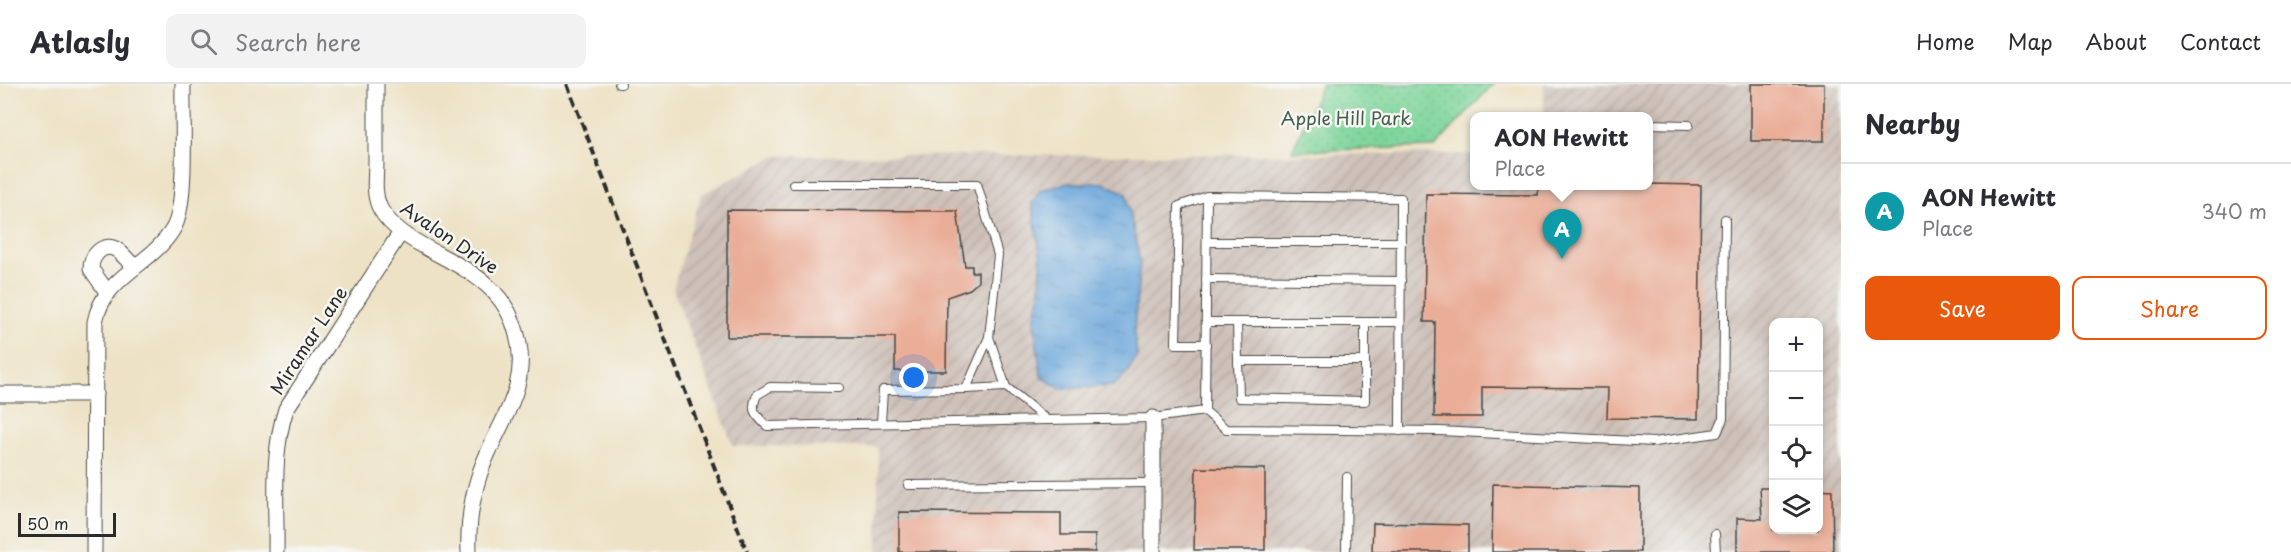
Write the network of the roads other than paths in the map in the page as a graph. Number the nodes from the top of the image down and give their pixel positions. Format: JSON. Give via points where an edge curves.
{"nodes":[{"id":1,"x":183,"y":84,"type":"edge"},
{"id":2,"x":376,"y":84,"type":"edge"},
{"id":3,"x":1653,"y":124,"type":"edge"},
{"id":4,"x":1689,"y":124,"type":"dead end"},
{"id":5,"x":793,"y":184,"type":"dead end"},
{"id":6,"x":1207,"y":196,"type":"junction"},
{"id":7,"x":1725,"y":219,"type":"dead end"},
{"id":8,"x":401,"y":232,"type":"junction"},
{"id":9,"x":1207,"y":242,"type":"junction"},
{"id":10,"x":1401,"y":242,"type":"junction"},
{"id":11,"x":134,"y":267,"type":"junction"},
{"id":12,"x":1206,"y":279,"type":"junction"},
{"id":13,"x":1401,"y":281,"type":"junction"},
{"id":14,"x":107,"y":292,"type":"junction"},
{"id":15,"x":1401,"y":321,"type":"junction"},
{"id":16,"x":1206,"y":322,"type":"junction"},
{"id":17,"x":1237,"y":322,"type":"junction"},
{"id":18,"x":1365,"y":322,"type":"junction"},
{"id":19,"x":989,"y":338,"type":"junction"},
{"id":20,"x":1206,"y":344,"type":"junction"},
{"id":21,"x":1238,"y":361,"type":"junction"},
{"id":22,"x":1365,"y":361,"type":"junction"},
{"id":23,"x":1006,"y":387,"type":"junction"},
{"id":24,"x":839,"y":388,"type":"dead end"},
{"id":25,"x":966,"y":389,"type":"junction"},
{"id":26,"x":0,"y":394,"type":"edge"},
{"id":27,"x":95,"y":394,"type":"junction"},
{"id":28,"x":1205,"y":411,"type":"junction"},
{"id":29,"x":1153,"y":418,"type":"junction"},
{"id":30,"x":1047,"y":420,"type":"junction"},
{"id":31,"x":881,"y":423,"type":"junction"},
{"id":32,"x":1400,"y":431,"type":"junction"},
{"id":33,"x":1347,"y":477,"type":"dead end"},
{"id":34,"x":1153,"y":483,"type":"junction"},
{"id":35,"x":908,"y":485,"type":"dead end"},
{"id":36,"x":1715,"y":534,"type":"dead end"},
{"id":37,"x":93,"y":552,"type":"edge"},
{"id":38,"x":276,"y":552,"type":"edge"},
{"id":39,"x":469,"y":552,"type":"edge"},
{"id":40,"x":1153,"y":552,"type":"edge"},
{"id":41,"x":1346,"y":552,"type":"edge"},
{"id":42,"x":1716,"y":552,"type":"edge"}],
"edges":[{"from":1,"to":11,"type":"street","via":[[180,208],[175,228]]},
{"from":2,"to":8,"type":"street","name":"Avalon Drive","via":[[376,196],[384,215]]},
{"from":3,"to":4,"type":"lane"},
{"from":5,"to":19,"type":"lane","via":[[976,184],[998,255]]},
{"from":6,"to":9,"type":"lane"},
{"from":6,"to":10,"type":"lane","via":[[1401,198]]},
{"from":6,"to":20,"type":"lane","via":[[1179,206],[1176,344]]},
{"from":7,"to":32,"type":"lane","via":[[1723,419],[1717,433],[1654,442]]},
{"from":8,"to":38,"type":"street","name":"Miramar Lane","via":[[286,409],[277,453]]},
{"from":8,"to":39,"type":"street","name":"Avalon Drive","via":[[494,290],[518,335],[519,385],[479,475],[471,506]]},
{"from":9,"to":10,"type":"lane"},
{"from":9,"to":12,"type":"lane"},
{"from":10,"to":13,"type":"lane"},
{"from":11,"to":14,"type":"street"},
{"from":11,"to":14,"type":"street","via":[[116,249],[98,252],[91,261],[91,269]]},
{"from":12,"to":13,"type":"lane"},
{"from":12,"to":16,"type":"lane"},
{"from":13,"to":15,"type":"lane"},
{"from":14,"to":27,"type":"street","via":[[95,321]]},
{"from":15,"to":18,"type":"lane"},
{"from":15,"to":32,"type":"lane"},
{"from":16,"to":17,"type":"lane"},
{"from":16,"to":20,"type":"lane"},
{"from":17,"to":18,"type":"lane"},
{"from":17,"to":21,"type":"lane"},
{"from":18,"to":22,"type":"lane"},
{"from":19,"to":23,"type":"lane"},
{"from":19,"to":25,"type":"lane"},
{"from":20,"to":28,"type":"lane"},
{"from":21,"to":22,"type":"lane"},
{"from":21,"to":22,"type":"lane","via":[[1239,398],[1365,401]]},
{"from":23,"to":25,"type":"lane"},
{"from":23,"to":30,"type":"lane"},
{"from":24,"to":31,"type":"lane","via":[[770,387],[756,394],[753,405],[756,415],[767,426]]},
{"from":25,"to":31,"type":"lane","via":[[883,390]]},
{"from":26,"to":27,"type":"street"},
{"from":27,"to":37,"type":"street"},
{"from":28,"to":29,"type":"lane"},
{"from":28,"to":32,"type":"lane","via":[[1226,429]]},
{"from":29,"to":30,"type":"lane"},
{"from":29,"to":34,"type":"street"},
{"from":30,"to":31,"type":"lane"},
{"from":33,"to":41,"type":"lane"},
{"from":34,"to":35,"type":"lane"},
{"from":34,"to":40,"type":"street"},
{"from":36,"to":42,"type":"lane"}]}
